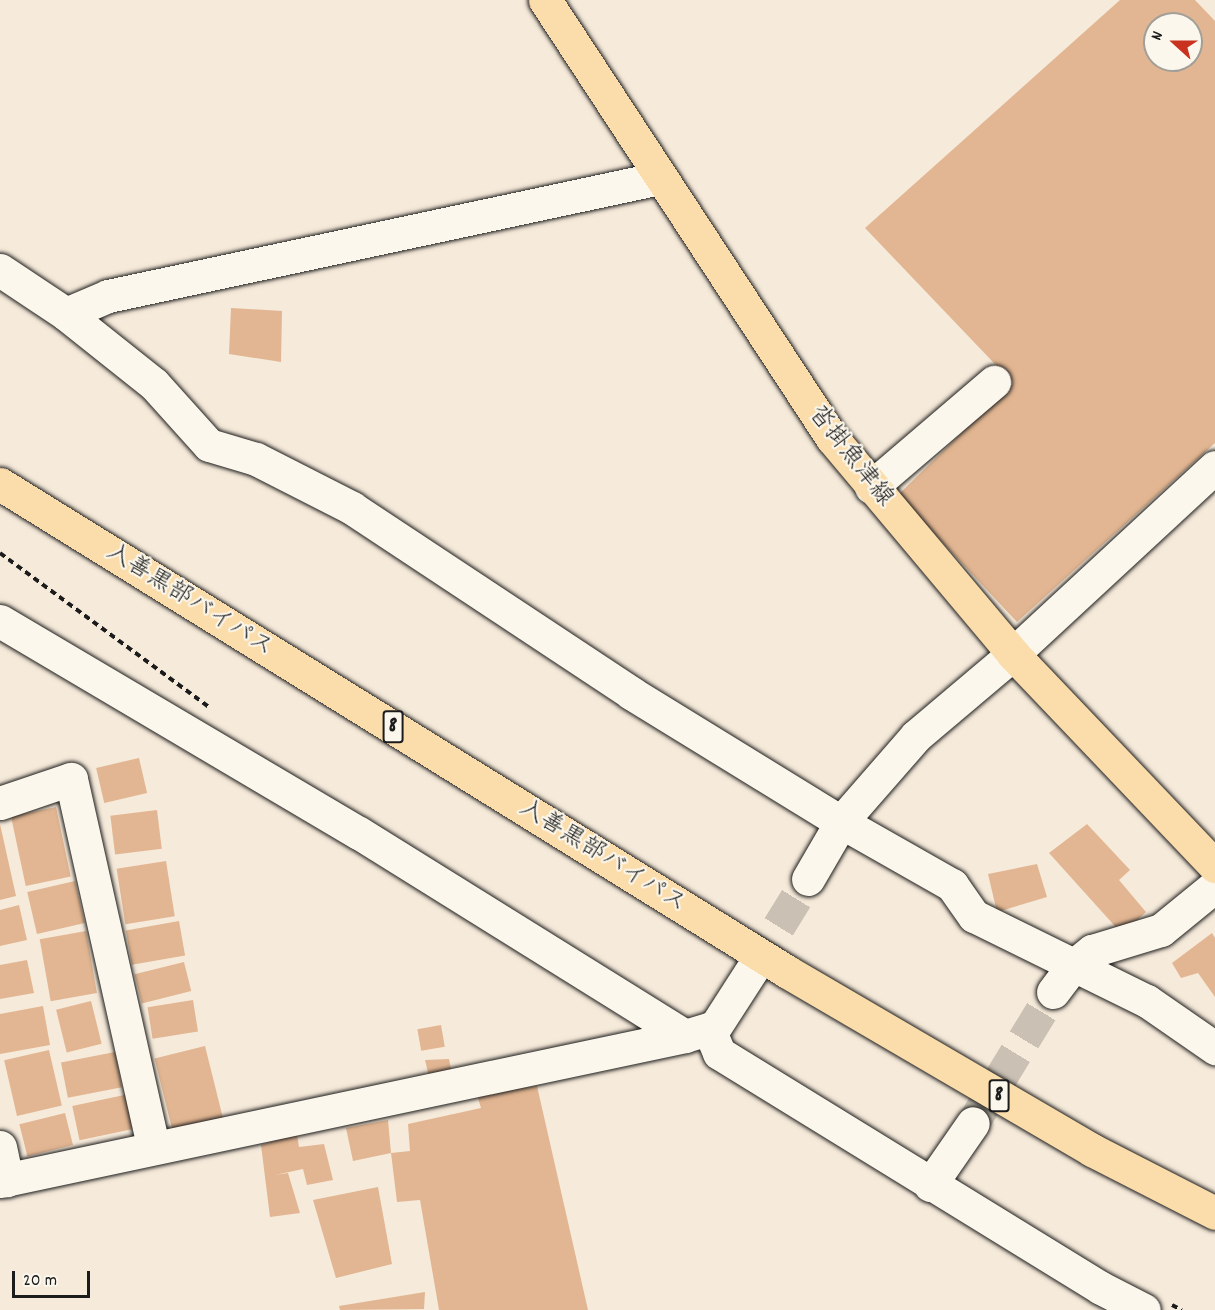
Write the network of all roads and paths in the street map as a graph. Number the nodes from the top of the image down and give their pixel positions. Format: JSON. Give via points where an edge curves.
{"nodes":[{"id":1,"x":545,"y":0,"type":"edge"},
{"id":2,"x":660,"y":178,"type":"junction"},
{"id":3,"x":0,"y":270,"type":"edge"},
{"id":4,"x":66,"y":314,"type":"junction"},
{"id":5,"x":994,"y":382,"type":"dead end"},
{"id":6,"x":1215,"y":467,"type":"edge"},
{"id":7,"x":0,"y":484,"type":"edge"},
{"id":8,"x":871,"y":487,"type":"junction"},
{"id":9,"x":0,"y":621,"type":"edge"},
{"id":10,"x":1013,"y":654,"type":"junction"},
{"id":11,"x":0,"y":803,"type":"edge"},
{"id":12,"x":841,"y":822,"type":"junction"},
{"id":13,"x":1215,"y":866,"type":"edge"},
{"id":14,"x":808,"y":879,"type":"tunnel mouth"},
{"id":15,"x":1215,"y":886,"type":"edge"},
{"id":16,"x":753,"y":968,"type":"tunnel mouth"},
{"id":17,"x":1062,"y":980,"type":"junction"},
{"id":18,"x":697,"y":1033,"type":"junction"},
{"id":19,"x":1215,"y":1048,"type":"edge"},
{"id":20,"x":973,"y":1123,"type":"tunnel mouth"},
{"id":21,"x":153,"y":1147,"type":"junction"},
{"id":22,"x":0,"y":1148,"type":"edge"},
{"id":23,"x":4,"y":1180,"type":"edge"},
{"id":24,"x":930,"y":1185,"type":"junction"},
{"id":25,"x":1215,"y":1213,"type":"edge"},
{"id":26,"x":1144,"y":1310,"type":"edge"}],
"edges":[{"from":1,"to":2,"type":"main road","name":"沓掛魚津線"},
{"from":2,"to":4,"type":"street","via":[[108,296]]},
{"from":2,"to":8,"type":"main road","name":"沓掛魚津線","via":[[788,374]]},
{"from":3,"to":4,"type":"street"},
{"from":4,"to":12,"type":"street","via":[[154,384],[209,446],[256,459],[352,508],[631,693]]},
{"from":5,"to":8,"type":"street"},
{"from":6,"to":10,"type":"street"},
{"from":7,"to":25,"type":"main road","name":"入善黒部バイパス","number":"8","via":[[786,971],[1092,1150]]},
{"from":8,"to":10,"type":"main road","name":"沓掛魚津線"},
{"from":9,"to":18,"type":"street"},
{"from":10,"to":12,"type":"street","via":[[916,736]]},
{"from":10,"to":13,"type":"main road","name":"沓掛魚津線"},
{"from":11,"to":21,"type":"street","via":[[70,779]]},
{"from":12,"to":14,"type":"street"},
{"from":12,"to":17,"type":"street","via":[[952,885],[974,916]]},
{"from":15,"to":17,"type":"street","via":[[1161,930],[1092,951]]},
{"from":16,"to":18,"type":"street","via":[[722,1018]]},
{"from":17,"to":19,"type":"street","via":[[1147,1001]]},
{"from":18,"to":21,"type":"street"},
{"from":18,"to":24,"type":"street","via":[[719,1053]]},
{"from":20,"to":24,"type":"street"},
{"from":21,"to":23,"type":"street"},
{"from":22,"to":23,"type":"street"},
{"from":24,"to":26,"type":"street"}]}
